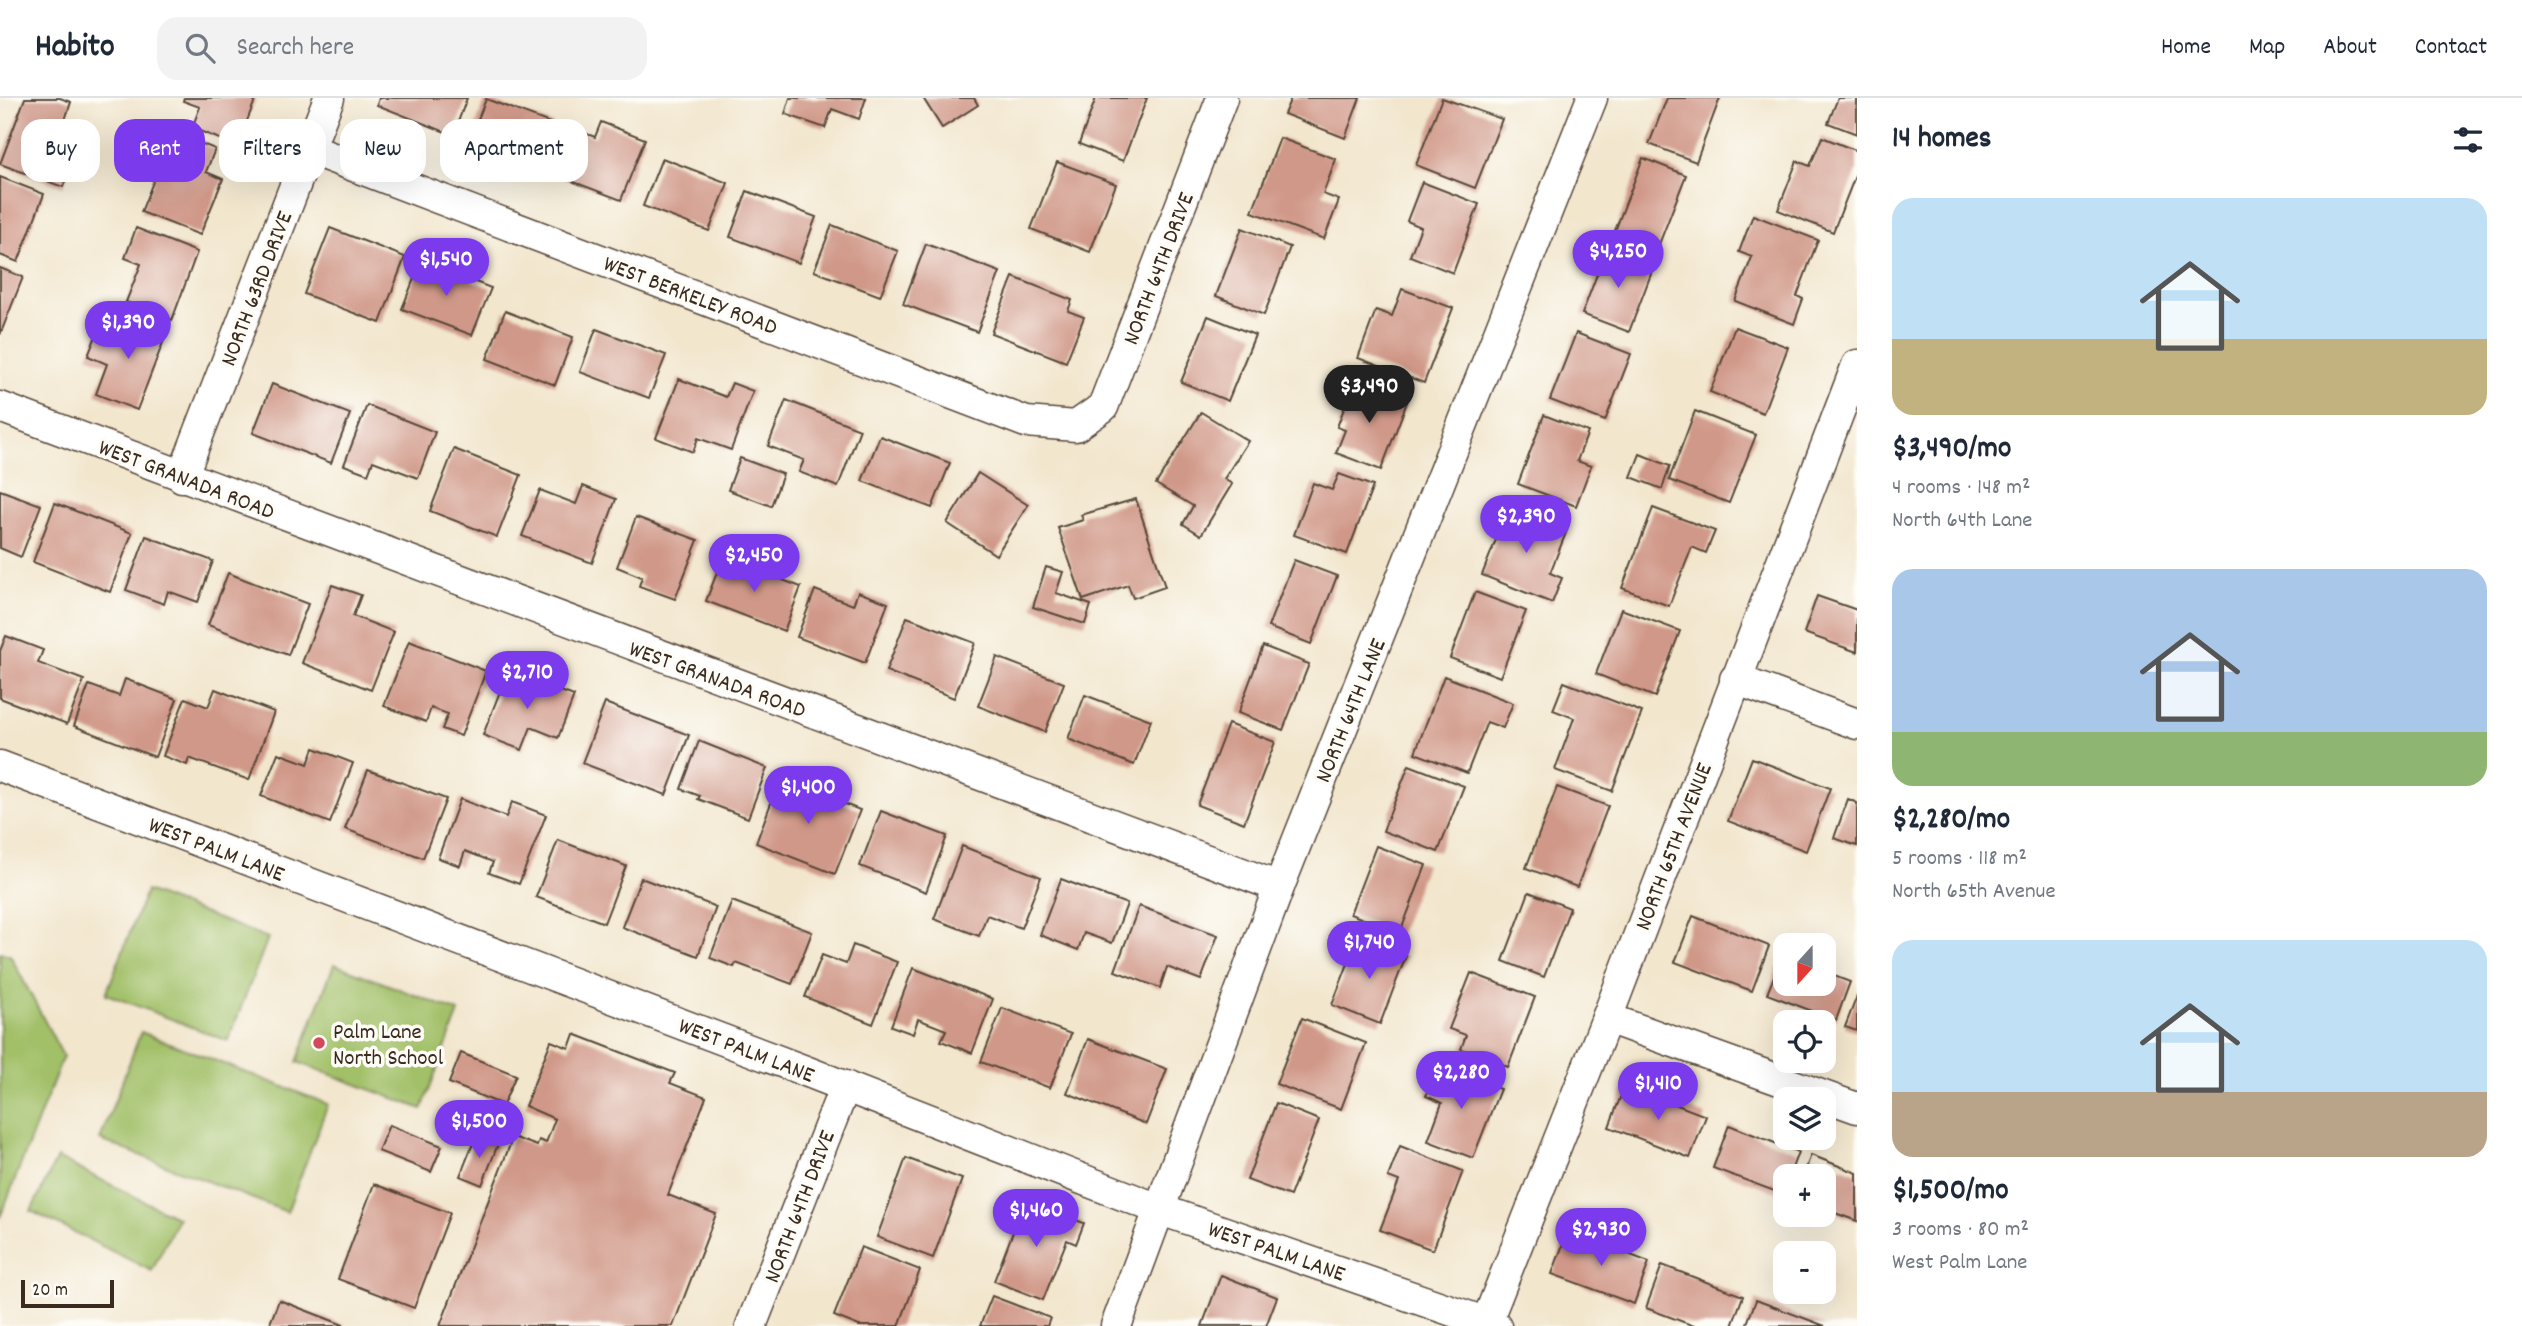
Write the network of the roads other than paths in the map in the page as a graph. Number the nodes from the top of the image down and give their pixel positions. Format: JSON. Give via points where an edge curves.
{"nodes":[{"id":1,"x":329,"y":98,"type":"edge"},
{"id":2,"x":1222,"y":98,"type":"edge"},
{"id":3,"x":1592,"y":98,"type":"edge"},
{"id":4,"x":321,"y":119,"type":"edge"},
{"id":5,"x":326,"y":155,"type":"edge"},
{"id":6,"x":296,"y":182,"type":"edge"},
{"id":7,"x":1857,"y":365,"type":"edge"},
{"id":8,"x":0,"y":407,"type":"edge"},
{"id":9,"x":1076,"y":426,"type":"joint"},
{"id":10,"x":182,"y":477,"type":"junction"},
{"id":11,"x":1735,"y":679,"type":"junction"},
{"id":12,"x":1857,"y":724,"type":"edge"},
{"id":13,"x":0,"y":766,"type":"edge"},
{"id":14,"x":1279,"y":887,"type":"junction"},
{"id":15,"x":1607,"y":1018,"type":"junction"},
{"id":16,"x":845,"y":1086,"type":"junction"},
{"id":17,"x":1857,"y":1108,"type":"edge"},
{"id":18,"x":1161,"y":1210,"type":"junction"},
{"id":19,"x":1489,"y":1325,"type":"edge"},
{"id":20,"x":751,"y":1326,"type":"edge"},
{"id":21,"x":1116,"y":1326,"type":"edge"}],
"edges":[{"from":1,"to":4,"type":"street","name":"NORTH 63RD DRIVE"},
{"from":2,"to":9,"type":"street","name":"NORTH 64TH DRIVE","via":[[1103,407]]},
{"from":3,"to":14,"type":"street","name":"NORTH 64TH LANE"},
{"from":5,"to":9,"type":"street","name":"WEST BERKELEY ROAD","via":[[1026,422]]},
{"from":6,"to":10,"type":"street","name":"NORTH 63RD DRIVE"},
{"from":7,"to":11,"type":"street","name":"NORTH 65TH AVENUE"},
{"from":8,"to":10,"type":"street","name":"WEST GRANADA ROAD"},
{"from":10,"to":14,"type":"street","name":"WEST GRANADA ROAD"},
{"from":11,"to":12,"type":"street"},
{"from":11,"to":15,"type":"street","name":"NORTH 65TH AVENUE"},
{"from":13,"to":16,"type":"street","name":"WEST PALM LANE"},
{"from":14,"to":18,"type":"street","name":"NORTH 64TH LANE"},
{"from":15,"to":17,"type":"street"},
{"from":15,"to":19,"type":"street","name":"NORTH 65TH AVENUE"},
{"from":16,"to":18,"type":"street","name":"WEST PALM LANE"},
{"from":16,"to":20,"type":"street","name":"NORTH 64TH DRIVE"},
{"from":18,"to":19,"type":"street","name":"WEST PALM LANE"},
{"from":18,"to":21,"type":"street","name":"NORTH 64TH LANE"}]}
